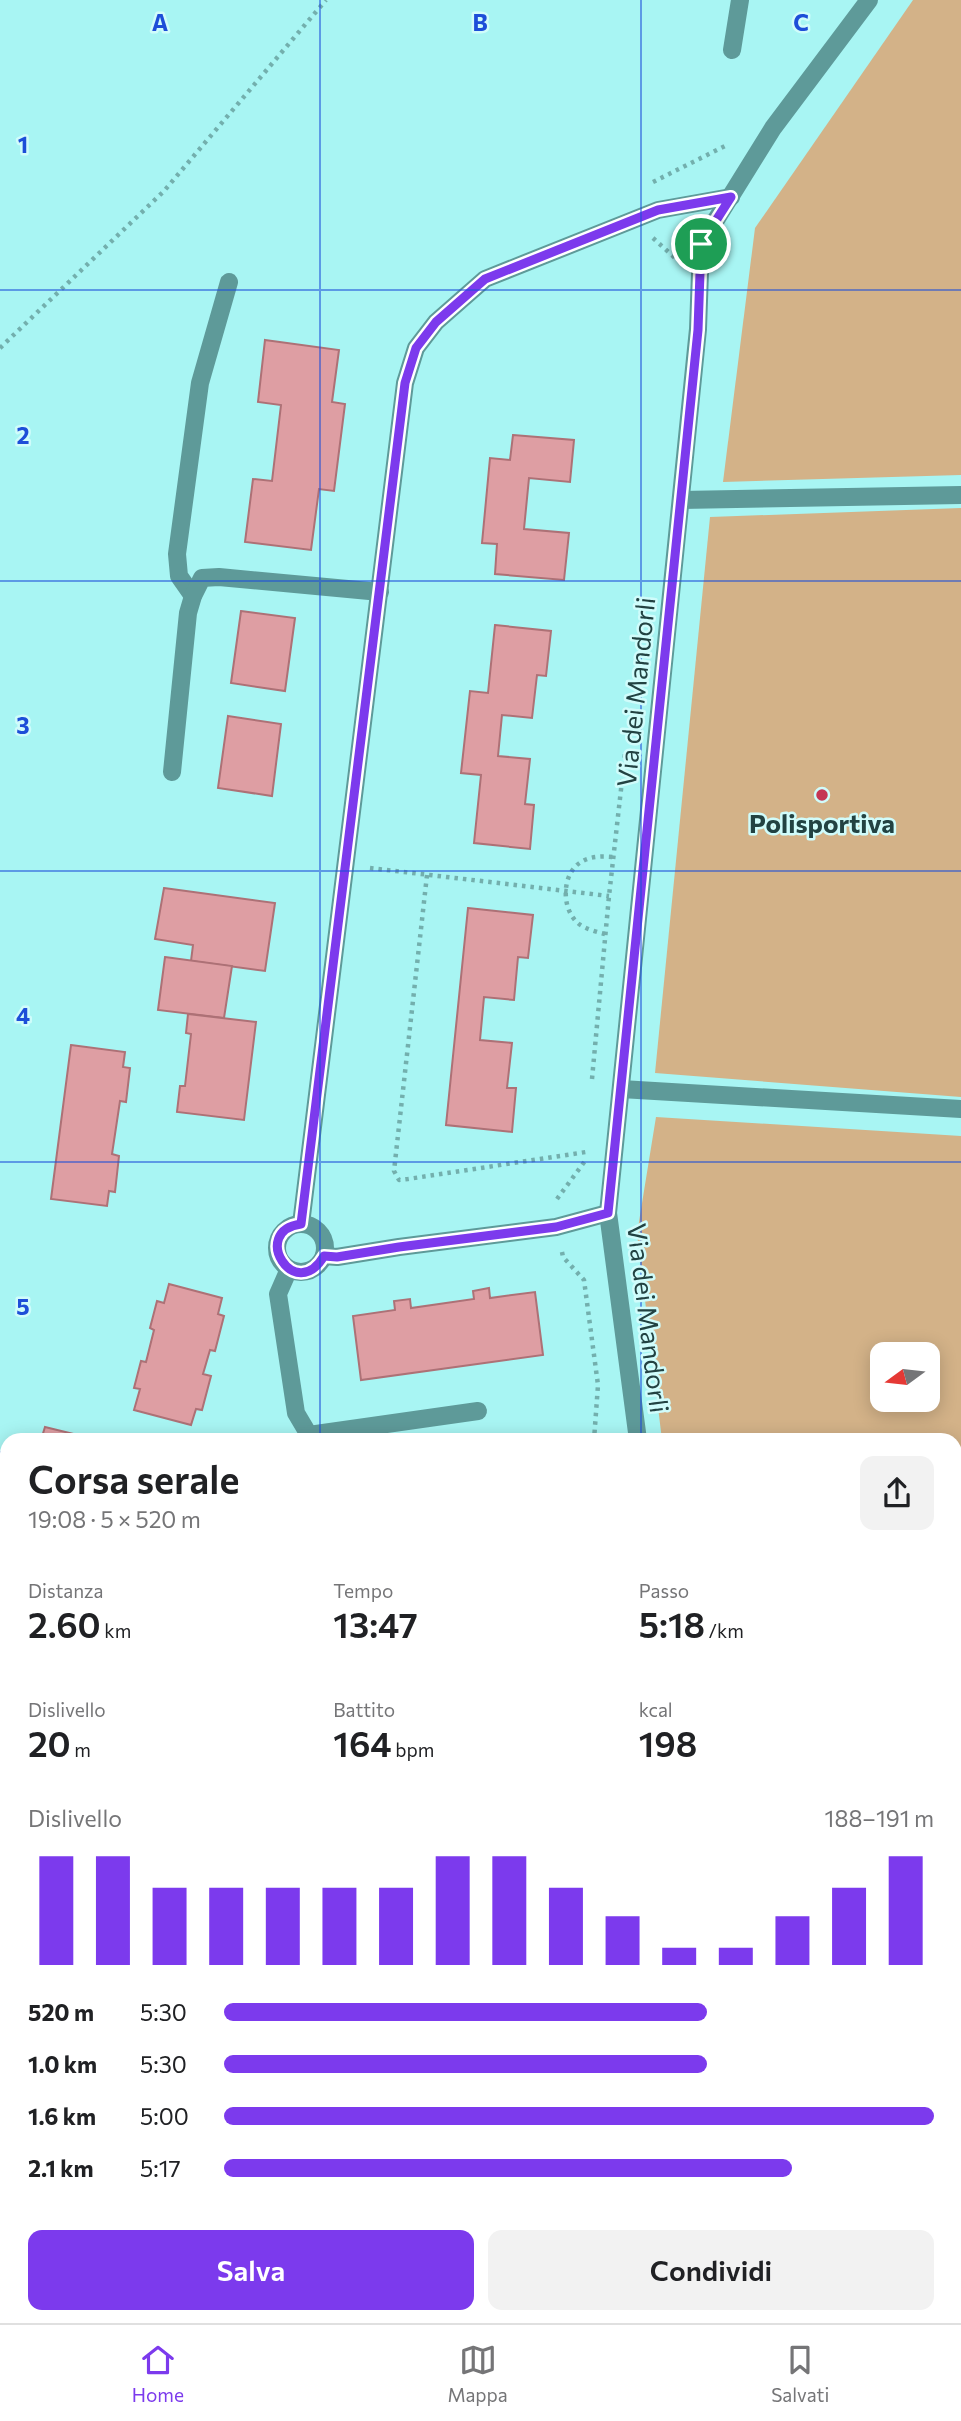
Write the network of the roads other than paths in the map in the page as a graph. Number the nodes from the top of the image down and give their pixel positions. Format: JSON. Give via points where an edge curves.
{"nodes":[{"id":1,"x":740,"y":0,"type":"edge"},
{"id":2,"x":869,"y":0,"type":"edge"},
{"id":3,"x":732,"y":50,"type":"dead end"},
{"id":4,"x":731,"y":197,"type":"junction"},
{"id":5,"x":229,"y":282,"type":"dead end"},
{"id":6,"x":961,"y":495,"type":"edge"},
{"id":7,"x":681,"y":500,"type":"junction"},
{"id":8,"x":380,"y":592,"type":"junction"},
{"id":9,"x":193,"y":596,"type":"junction"},
{"id":10,"x":172,"y":772,"type":"dead end"},
{"id":11,"x":621,"y":1089,"type":"junction"},
{"id":12,"x":961,"y":1109,"type":"edge"},
{"id":13,"x":608,"y":1213,"type":"junction"},
{"id":14,"x":301,"y":1224,"type":"junction"},
{"id":15,"x":324,"y":1256,"type":"junction"},
{"id":16,"x":289,"y":1269,"type":"junction"},
{"id":17,"x":478,"y":1411,"type":"dead end"},
{"id":18,"x":305,"y":1433,"type":"edge"},
{"id":19,"x":382,"y":1433,"type":"edge"},
{"id":20,"x":637,"y":1433,"type":"edge"}],
"edges":[{"from":1,"to":3,"type":"street"},
{"from":2,"to":4,"type":"street","name":"Via dei Mandorli","via":[[773,128]]},
{"from":4,"to":7,"type":"street","name":"Via dei Mandorli","via":[[701,244],[698,330]]},
{"from":4,"to":8,"type":"street","via":[[658,210],[485,279],[436,322],[416,348],[405,383]]},
{"from":5,"to":9,"type":"street","via":[[200,383],[177,554],[178,576]]},
{"from":6,"to":7,"type":"street"},
{"from":7,"to":11,"type":"street","name":"Via dei Mandorli"},
{"from":8,"to":9,"type":"street","via":[[219,577],[202,578]]},
{"from":8,"to":14,"type":"street"},
{"from":9,"to":10,"type":"street"},
{"from":11,"to":12,"type":"street"},
{"from":11,"to":13,"type":"street","name":"Via dei Mandorli"},
{"from":13,"to":15,"type":"street","via":[[556,1227]]},
{"from":13,"to":20,"type":"street","name":"Via dei Mandorli"},
{"from":14,"to":15,"type":"street","via":[[321,1234]]},
{"from":14,"to":16,"type":"street","via":[[286,1229],[278,1242],[279,1257]]},
{"from":15,"to":16,"type":"street","via":[[309,1271]]},
{"from":16,"to":18,"type":"street","via":[[278,1294],[296,1413]]},
{"from":17,"to":19,"type":"street"}]}
